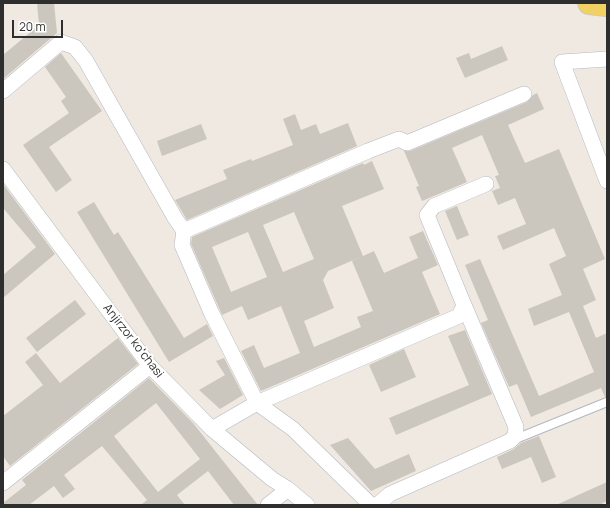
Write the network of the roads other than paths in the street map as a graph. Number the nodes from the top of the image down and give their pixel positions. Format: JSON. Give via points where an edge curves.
{"nodes":[{"id":1,"x":588,"y":3,"type":"edge"},
{"id":2,"x":607,"y":5,"type":"edge"},
{"id":3,"x":607,"y":59,"type":"edge"},
{"id":4,"x":3,"y":91,"type":"edge"},
{"id":5,"x":524,"y":94,"type":"dead end"},
{"id":6,"x":3,"y":169,"type":"edge"},
{"id":7,"x":607,"y":181,"type":"edge"},
{"id":8,"x":486,"y":184,"type":"dead end"},
{"id":9,"x":184,"y":231,"type":"junction"},
{"id":10,"x":464,"y":306,"type":"junction"},
{"id":11,"x":150,"y":366,"type":"junction"},
{"id":12,"x":607,"y":402,"type":"edge"},
{"id":13,"x":257,"y":403,"type":"junction"},
{"id":14,"x":212,"y":428,"type":"junction"},
{"id":15,"x":510,"y":441,"type":"junction"},
{"id":16,"x":3,"y":484,"type":"edge"},
{"id":17,"x":288,"y":489,"type":"junction"},
{"id":18,"x":268,"y":505,"type":"edge"},
{"id":19,"x":307,"y":505,"type":"edge"},
{"id":20,"x":371,"y":505,"type":"edge"},
{"id":21,"x":377,"y":505,"type":"edge"}],
"edges":[{"from":1,"to":2,"type":"main road"},
{"from":3,"to":7,"type":"street","via":[[562,62]]},
{"from":4,"to":9,"type":"street","via":[[61,42],[75,46]]},
{"from":5,"to":9,"type":"street","via":[[407,143],[399,140],[368,151]]},
{"from":6,"to":11,"type":"street","name":"Anjirzor koʻchasi"},
{"from":8,"to":10,"type":"street","via":[[434,206],[427,215]]},
{"from":9,"to":13,"type":"street","via":[[182,245],[211,312]]},
{"from":10,"to":13,"type":"street","via":[[459,316]]},
{"from":10,"to":15,"type":"street","via":[[516,427]]},
{"from":11,"to":14,"type":"street","name":"Anjirzor koʻchasi"},
{"from":11,"to":16,"type":"street"},
{"from":12,"to":15,"type":"lane"},
{"from":13,"to":14,"type":"street"},
{"from":13,"to":20,"type":"street","via":[[293,429]]},
{"from":14,"to":17,"type":"street","name":"Anjirzor koʻchasi","via":[[272,479]]},
{"from":15,"to":21,"type":"street","via":[[390,494]]},
{"from":17,"to":18,"type":"street"},
{"from":17,"to":19,"type":"street","name":"Anjirzor koʻchasi"}]}
